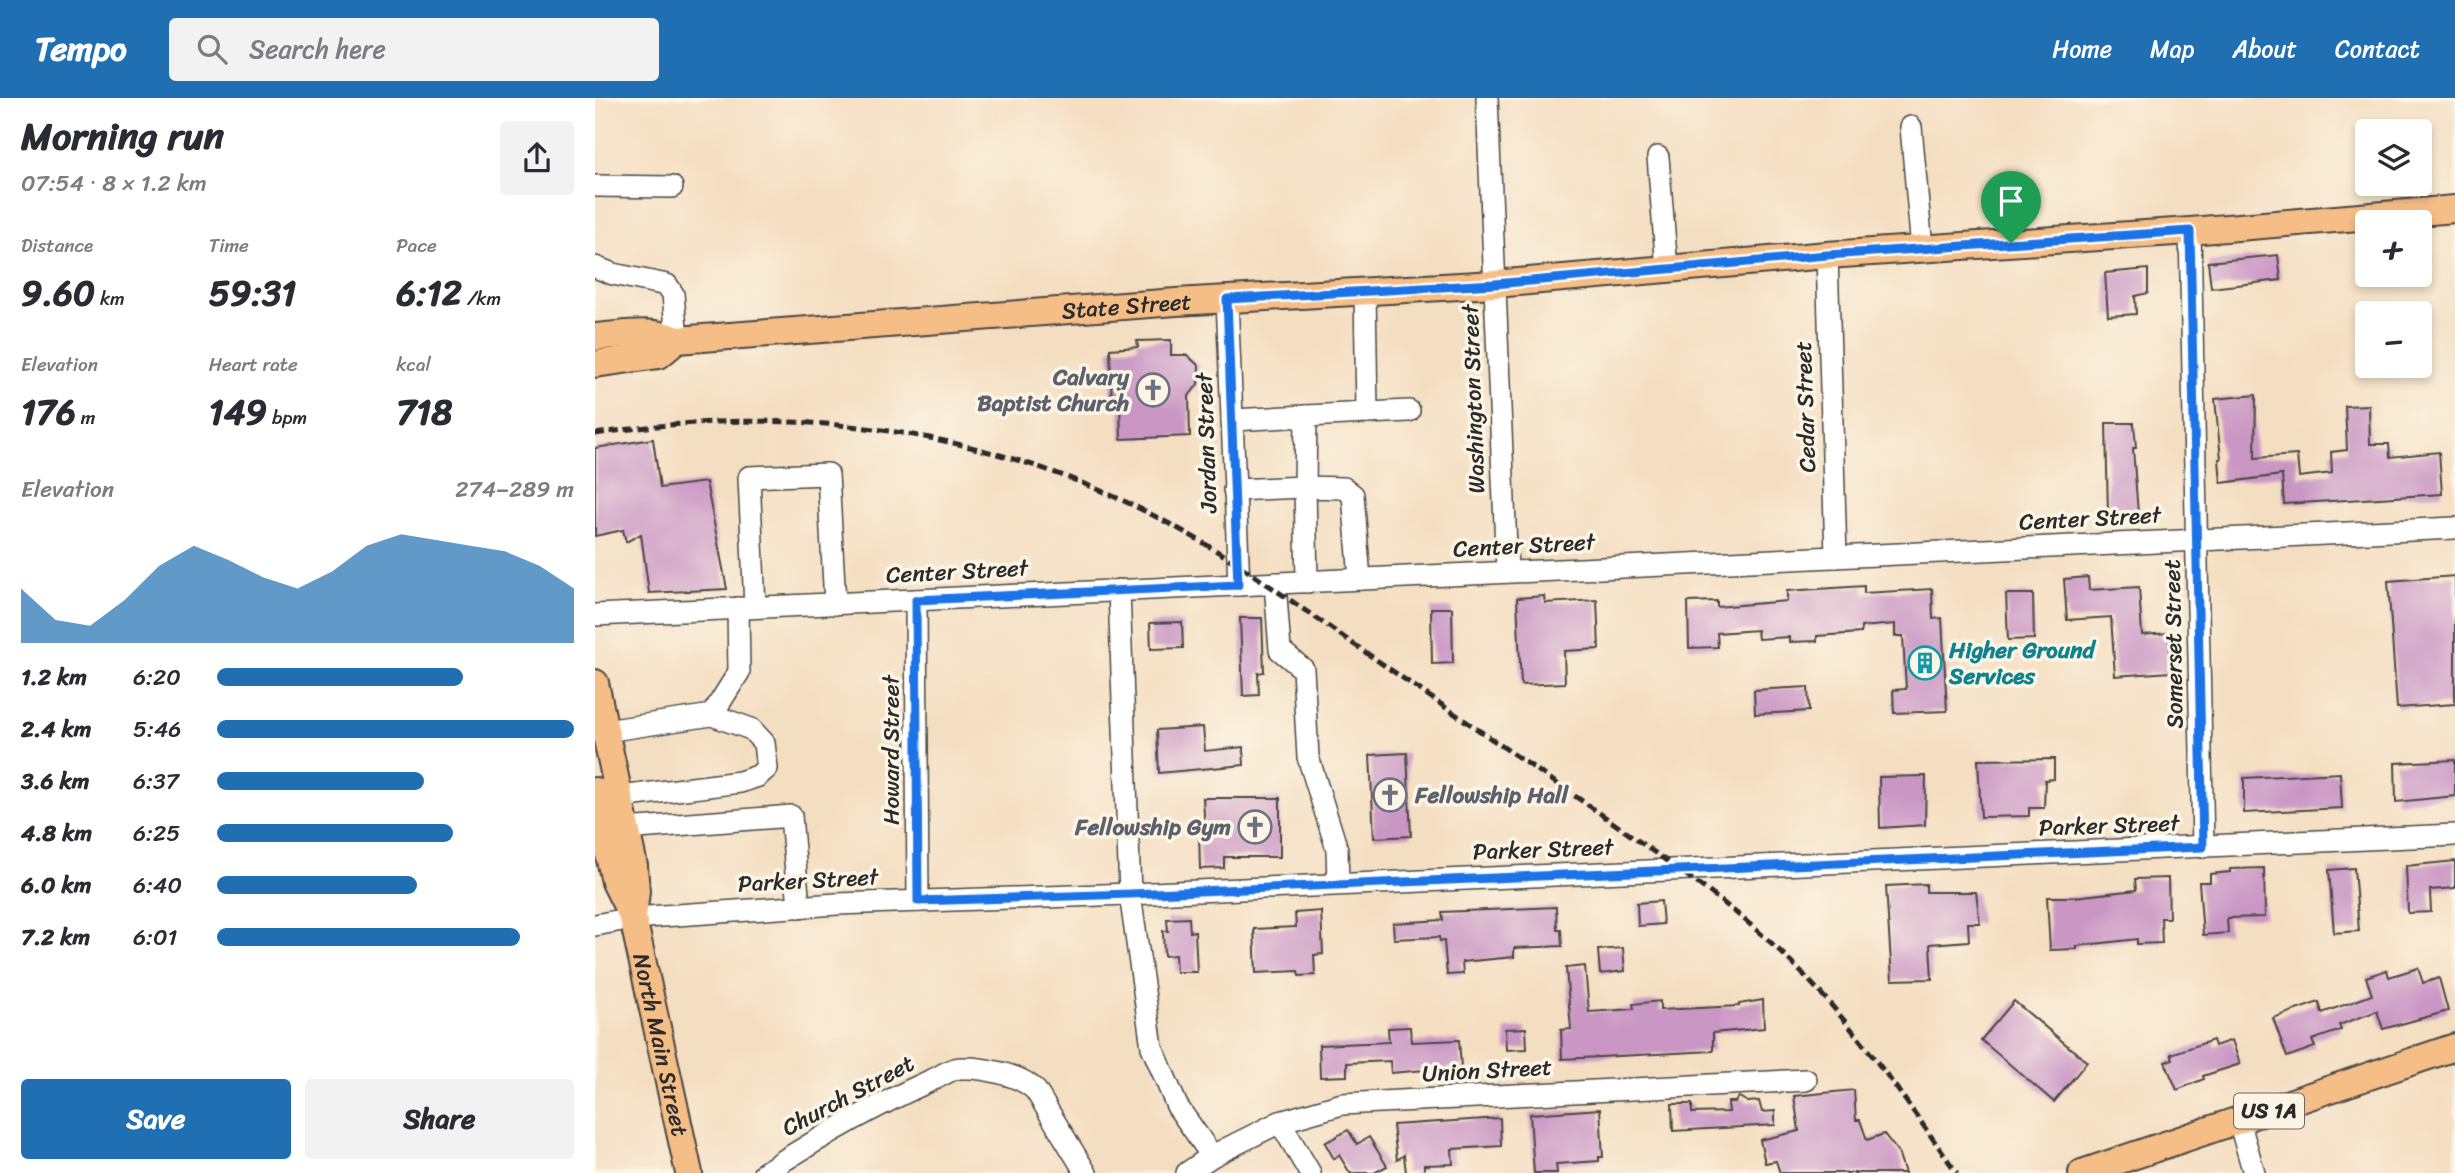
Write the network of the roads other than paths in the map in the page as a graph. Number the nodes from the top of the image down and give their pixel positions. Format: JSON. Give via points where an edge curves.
{"nodes":[{"id":1,"x":1487,"y":98,"type":"edge"},
{"id":2,"x":1911,"y":127,"type":"dead end"},
{"id":3,"x":1658,"y":157,"type":"dead end"},
{"id":4,"x":595,"y":186,"type":"edge"},
{"id":5,"x":672,"y":187,"type":"dead end"},
{"id":6,"x":2455,"y":209,"type":"edge"},
{"id":7,"x":2190,"y":231,"type":"junction"},
{"id":8,"x":1922,"y":249,"type":"junction"},
{"id":9,"x":1827,"y":255,"type":"junction"},
{"id":10,"x":595,"y":267,"type":"edge"},
{"id":11,"x":1667,"y":269,"type":"junction"},
{"id":12,"x":1495,"y":284,"type":"junction"},
{"id":13,"x":1365,"y":291,"type":"junction"},
{"id":14,"x":1227,"y":299,"type":"junction"},
{"id":15,"x":595,"y":337,"type":"edge"},
{"id":16,"x":677,"y":340,"type":"junction"},
{"id":17,"x":595,"y":364,"type":"edge"},
{"id":18,"x":1409,"y":411,"type":"dead end"},
{"id":19,"x":1367,"y":413,"type":"junction"},
{"id":20,"x":1306,"y":416,"type":"junction"},
{"id":21,"x":1232,"y":420,"type":"junction"},
{"id":22,"x":1305,"y":487,"type":"junction"},
{"id":23,"x":1234,"y":490,"type":"junction"},
{"id":24,"x":2455,"y":528,"type":"edge"},
{"id":25,"x":2197,"y":540,"type":"junction"},
{"id":26,"x":1836,"y":556,"type":"junction"},
{"id":27,"x":1507,"y":572,"type":"junction"},
{"id":28,"x":1360,"y":579,"type":"junction"},
{"id":29,"x":1307,"y":582,"type":"junction"},
{"id":30,"x":1275,"y":583,"type":"junction"},
{"id":31,"x":1238,"y":585,"type":"junction"},
{"id":32,"x":1119,"y":590,"type":"junction"},
{"id":33,"x":916,"y":600,"type":"junction"},
{"id":34,"x":835,"y":604,"type":"junction"},
{"id":35,"x":747,"y":608,"type":"junction"},
{"id":36,"x":595,"y":615,"type":"edge"},
{"id":37,"x":596,"y":697,"type":"edge"},
{"id":38,"x":712,"y":715,"type":"junction"},
{"id":39,"x":605,"y":731,"type":"junction"},
{"id":40,"x":607,"y":794,"type":"edge"},
{"id":41,"x":626,"y":830,"type":"junction"},
{"id":42,"x":2455,"y":835,"type":"edge"},
{"id":43,"x":2203,"y":847,"type":"junction"},
{"id":44,"x":1338,"y":884,"type":"junction"},
{"id":45,"x":1130,"y":894,"type":"junction"},
{"id":46,"x":918,"y":901,"type":"junction"},
{"id":47,"x":799,"y":907,"type":"junction"},
{"id":48,"x":633,"y":918,"type":"junction"},
{"id":49,"x":595,"y":925,"type":"edge"},
{"id":50,"x":2455,"y":1047,"type":"edge"},
{"id":51,"x":1806,"y":1080,"type":"dead end"},
{"id":52,"x":2239,"y":1121,"type":"junction"},
{"id":53,"x":1280,"y":1122,"type":"junction"},
{"id":54,"x":1212,"y":1156,"type":"junction"},
{"id":55,"x":775,"y":1170,"type":"edge"},
{"id":56,"x":689,"y":1173,"type":"edge"},
{"id":57,"x":1086,"y":1173,"type":"edge"},
{"id":58,"x":1187,"y":1173,"type":"edge"},
{"id":59,"x":1310,"y":1173,"type":"edge"},
{"id":60,"x":2082,"y":1173,"type":"edge"},
{"id":61,"x":2254,"y":1173,"type":"edge"}],
"edges":[{"from":1,"to":12,"type":"street","name":"Washington Street"},
{"from":2,"to":8,"type":"street"},
{"from":3,"to":11,"type":"street"},
{"from":4,"to":5,"type":"street"},
{"from":6,"to":7,"type":"main road","name":"State Street"},
{"from":7,"to":8,"type":"main road","name":"State Street"},
{"from":7,"to":25,"type":"street","name":"Somerset Street"},
{"from":8,"to":9,"type":"main road","name":"State Street"},
{"from":9,"to":11,"type":"main road","name":"State Street"},
{"from":9,"to":26,"type":"street","name":"Cedar Street"},
{"from":10,"to":16,"type":"street","via":[[667,285],[673,295]]},
{"from":11,"to":12,"type":"main road","name":"State Street"},
{"from":12,"to":13,"type":"main road","name":"State Street"},
{"from":12,"to":27,"type":"street","name":"Washington Street"},
{"from":13,"to":14,"type":"main road","name":"State Street"},
{"from":13,"to":19,"type":"street"},
{"from":14,"to":16,"type":"main road","name":"State Street"},
{"from":14,"to":21,"type":"street","name":"Jordan Street"},
{"from":15,"to":16,"type":"main road","name":"State Street","via":[[652,333]]},
{"from":16,"to":17,"type":"main road","name":"State Street","via":[[653,357]]},
{"from":18,"to":19,"type":"street"},
{"from":19,"to":20,"type":"street"},
{"from":20,"to":21,"type":"street"},
{"from":20,"to":22,"type":"street"},
{"from":21,"to":23,"type":"street","name":"Jordan Street"},
{"from":22,"to":23,"type":"street"},
{"from":22,"to":28,"type":"street","via":[[1344,488],[1353,495]]},
{"from":22,"to":29,"type":"street"},
{"from":23,"to":31,"type":"street","name":"Jordan Street"},
{"from":24,"to":25,"type":"street","name":"Center Street"},
{"from":25,"to":26,"type":"street","name":"Center Street"},
{"from":25,"to":43,"type":"street","name":"Somerset Street"},
{"from":26,"to":27,"type":"street","name":"Center Street"},
{"from":27,"to":28,"type":"street","name":"Center Street"},
{"from":28,"to":29,"type":"street","name":"Center Street"},
{"from":29,"to":30,"type":"street","name":"Center Street"},
{"from":30,"to":31,"type":"street","name":"Center Street"},
{"from":30,"to":44,"type":"street","via":[[1280,650],[1303,669],[1308,757],[1336,849]]},
{"from":31,"to":32,"type":"street","name":"Center Street"},
{"from":32,"to":33,"type":"street","name":"Center Street"},
{"from":32,"to":45,"type":"street"},
{"from":33,"to":34,"type":"street","name":"Center Street"},
{"from":33,"to":46,"type":"street","name":"Howard Street"},
{"from":34,"to":35,"type":"street","name":"Center Street"},
{"from":34,"to":35,"type":"street","via":[[828,474],[748,477]]},
{"from":35,"to":36,"type":"street","name":"Center Street"},
{"from":35,"to":38,"type":"street","via":[[739,672]]},
{"from":37,"to":39,"type":"main road","name":"North Main Street"},
{"from":38,"to":39,"type":"street"},
{"from":38,"to":40,"type":"street","via":[[751,729],[764,743],[767,768],[758,776],[740,782]]},
{"from":39,"to":40,"type":"main road","name":"North Main Street"},
{"from":40,"to":41,"type":"main road","name":"North Main Street"},
{"from":40,"to":48,"type":"main road","name":"North Main Street","via":[[615,882]]},
{"from":41,"to":47,"type":"street","via":[[791,816]]},
{"from":41,"to":48,"type":"main road","name":"North Main Street","via":[[635,878]]},
{"from":42,"to":43,"type":"street","name":"Parker Street"},
{"from":43,"to":44,"type":"street","name":"Parker Street"},
{"from":44,"to":45,"type":"street","name":"Parker Street"},
{"from":45,"to":46,"type":"street","name":"Parker Street"},
{"from":45,"to":54,"type":"street","via":[[1152,1047],[1177,1106]]},
{"from":46,"to":47,"type":"street","name":"Parker Street"},
{"from":47,"to":48,"type":"street","name":"Parker Street"},
{"from":48,"to":49,"type":"street","name":"Parker Street"},
{"from":48,"to":56,"type":"main road","name":"North Main Street"},
{"from":50,"to":52,"type":"main road","number":"US 1A"},
{"from":51,"to":53,"type":"street","name":"Union Street","via":[[1342,1104]]},
{"from":52,"to":60,"type":"main road","number":"US 1A"},
{"from":52,"to":61,"type":"street"},
{"from":53,"to":54,"type":"street","name":"Union Street"},
{"from":53,"to":59,"type":"street"},
{"from":54,"to":58,"type":"street","name":"Union Street"},
{"from":55,"to":57,"type":"street","name":"Church Street","via":[[882,1105],[960,1068],[1027,1082]]}]}
